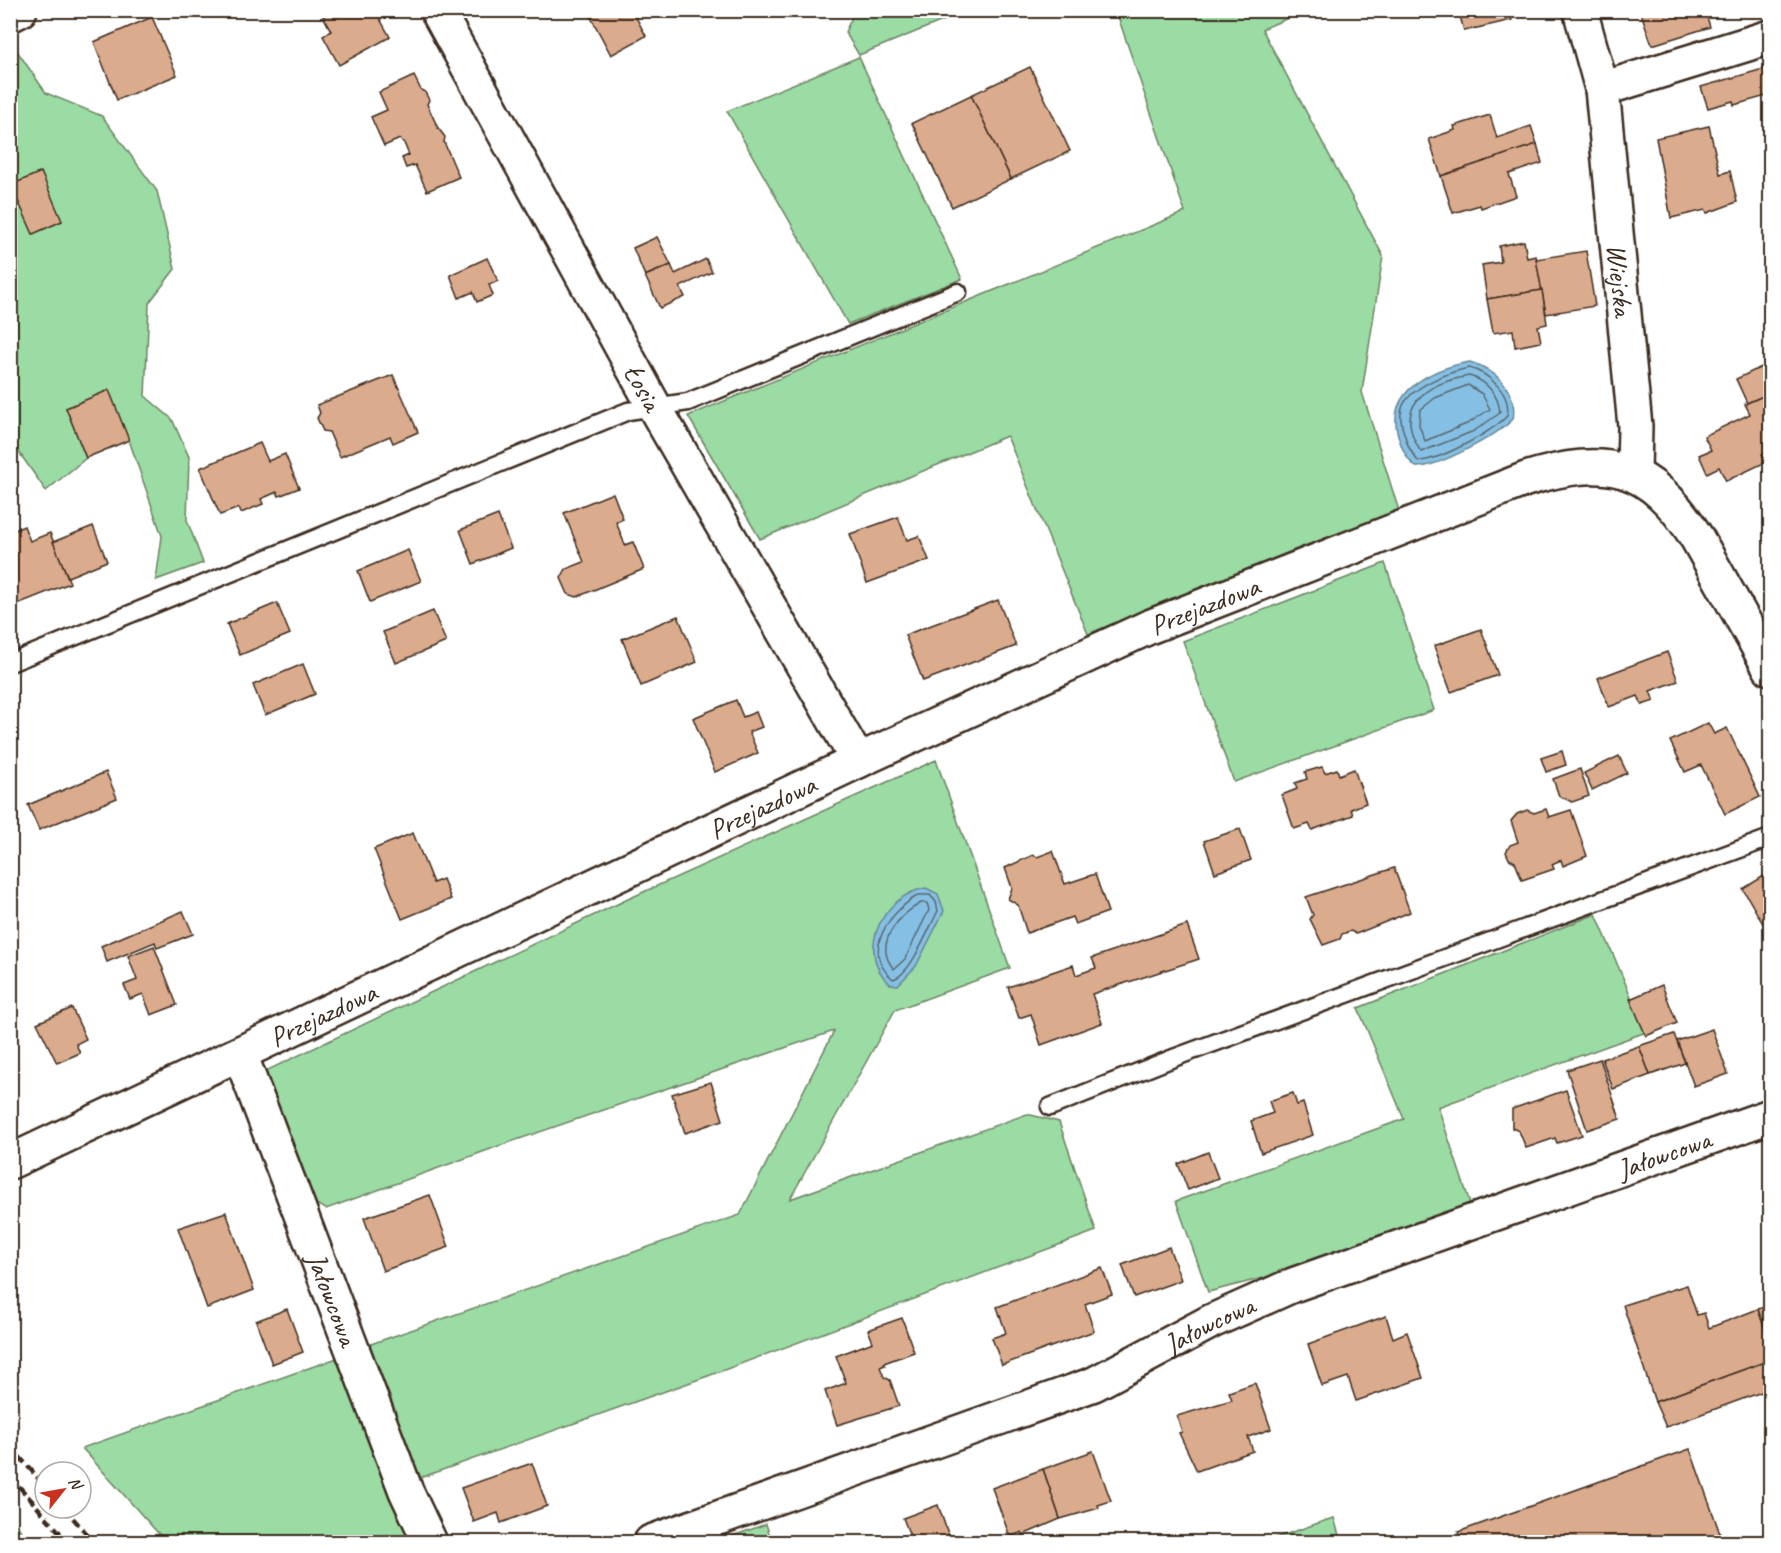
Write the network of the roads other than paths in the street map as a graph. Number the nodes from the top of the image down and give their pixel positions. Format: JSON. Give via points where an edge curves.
{"nodes":[{"id":1,"x":20,"y":10,"type":"edge"},
{"id":2,"x":437,"y":10,"type":"edge"},
{"id":3,"x":1580,"y":10,"type":"edge"},
{"id":4,"x":10,"y":15,"type":"edge"},
{"id":5,"x":1770,"y":38,"type":"edge"},
{"id":6,"x":1602,"y":89,"type":"junction"},
{"id":7,"x":958,"y":292,"type":"dead end"},
{"id":8,"x":654,"y":408,"type":"junction"},
{"id":9,"x":1634,"y":474,"type":"junction"},
{"id":10,"x":10,"y":663,"type":"edge"},
{"id":11,"x":1770,"y":668,"type":"edge"},
{"id":12,"x":858,"y":761,"type":"junction"},
{"id":13,"x":1770,"y":838,"type":"edge"},
{"id":14,"x":240,"y":1054,"type":"junction"},
{"id":15,"x":1050,"y":1107,"type":"dead end"},
{"id":16,"x":1770,"y":1116,"type":"edge"},
{"id":17,"x":10,"y":1162,"type":"edge"},
{"id":18,"x":430,"y":1542,"type":"edge"},
{"id":19,"x":651,"y":1542,"type":"edge"}],
"edges":[{"from":1,"to":4,"type":"street"},
{"from":2,"to":8,"type":"street","name":"Łosia"},
{"from":3,"to":6,"type":"street","name":"Wiejska"},
{"from":5,"to":6,"type":"street"},
{"from":6,"to":9,"type":"street","name":"Wiejska","via":[[1634,403]]},
{"from":7,"to":8,"type":"lane","via":[[688,402]]},
{"from":8,"to":10,"type":"lane","via":[[628,411]]},
{"from":8,"to":12,"type":"street","name":"Łosia"},
{"from":9,"to":11,"type":"street","via":[[1662,494],[1686,520]]},
{"from":9,"to":12,"type":"street","name":"Przejazdowa","via":[[1601,466],[1576,466],[1526,479],[1149,627]]},
{"from":12,"to":14,"type":"street","name":"Przejazdowa"},
{"from":13,"to":15,"type":"lane"},
{"from":14,"to":17,"type":"street","name":"Przejazdowa"},
{"from":14,"to":18,"type":"street","name":"Jałowcowa","via":[[406,1491]]},
{"from":16,"to":19,"type":"street","name":"Jałowcowa","via":[[1293,1285],[1212,1321],[1094,1384]]}]}
